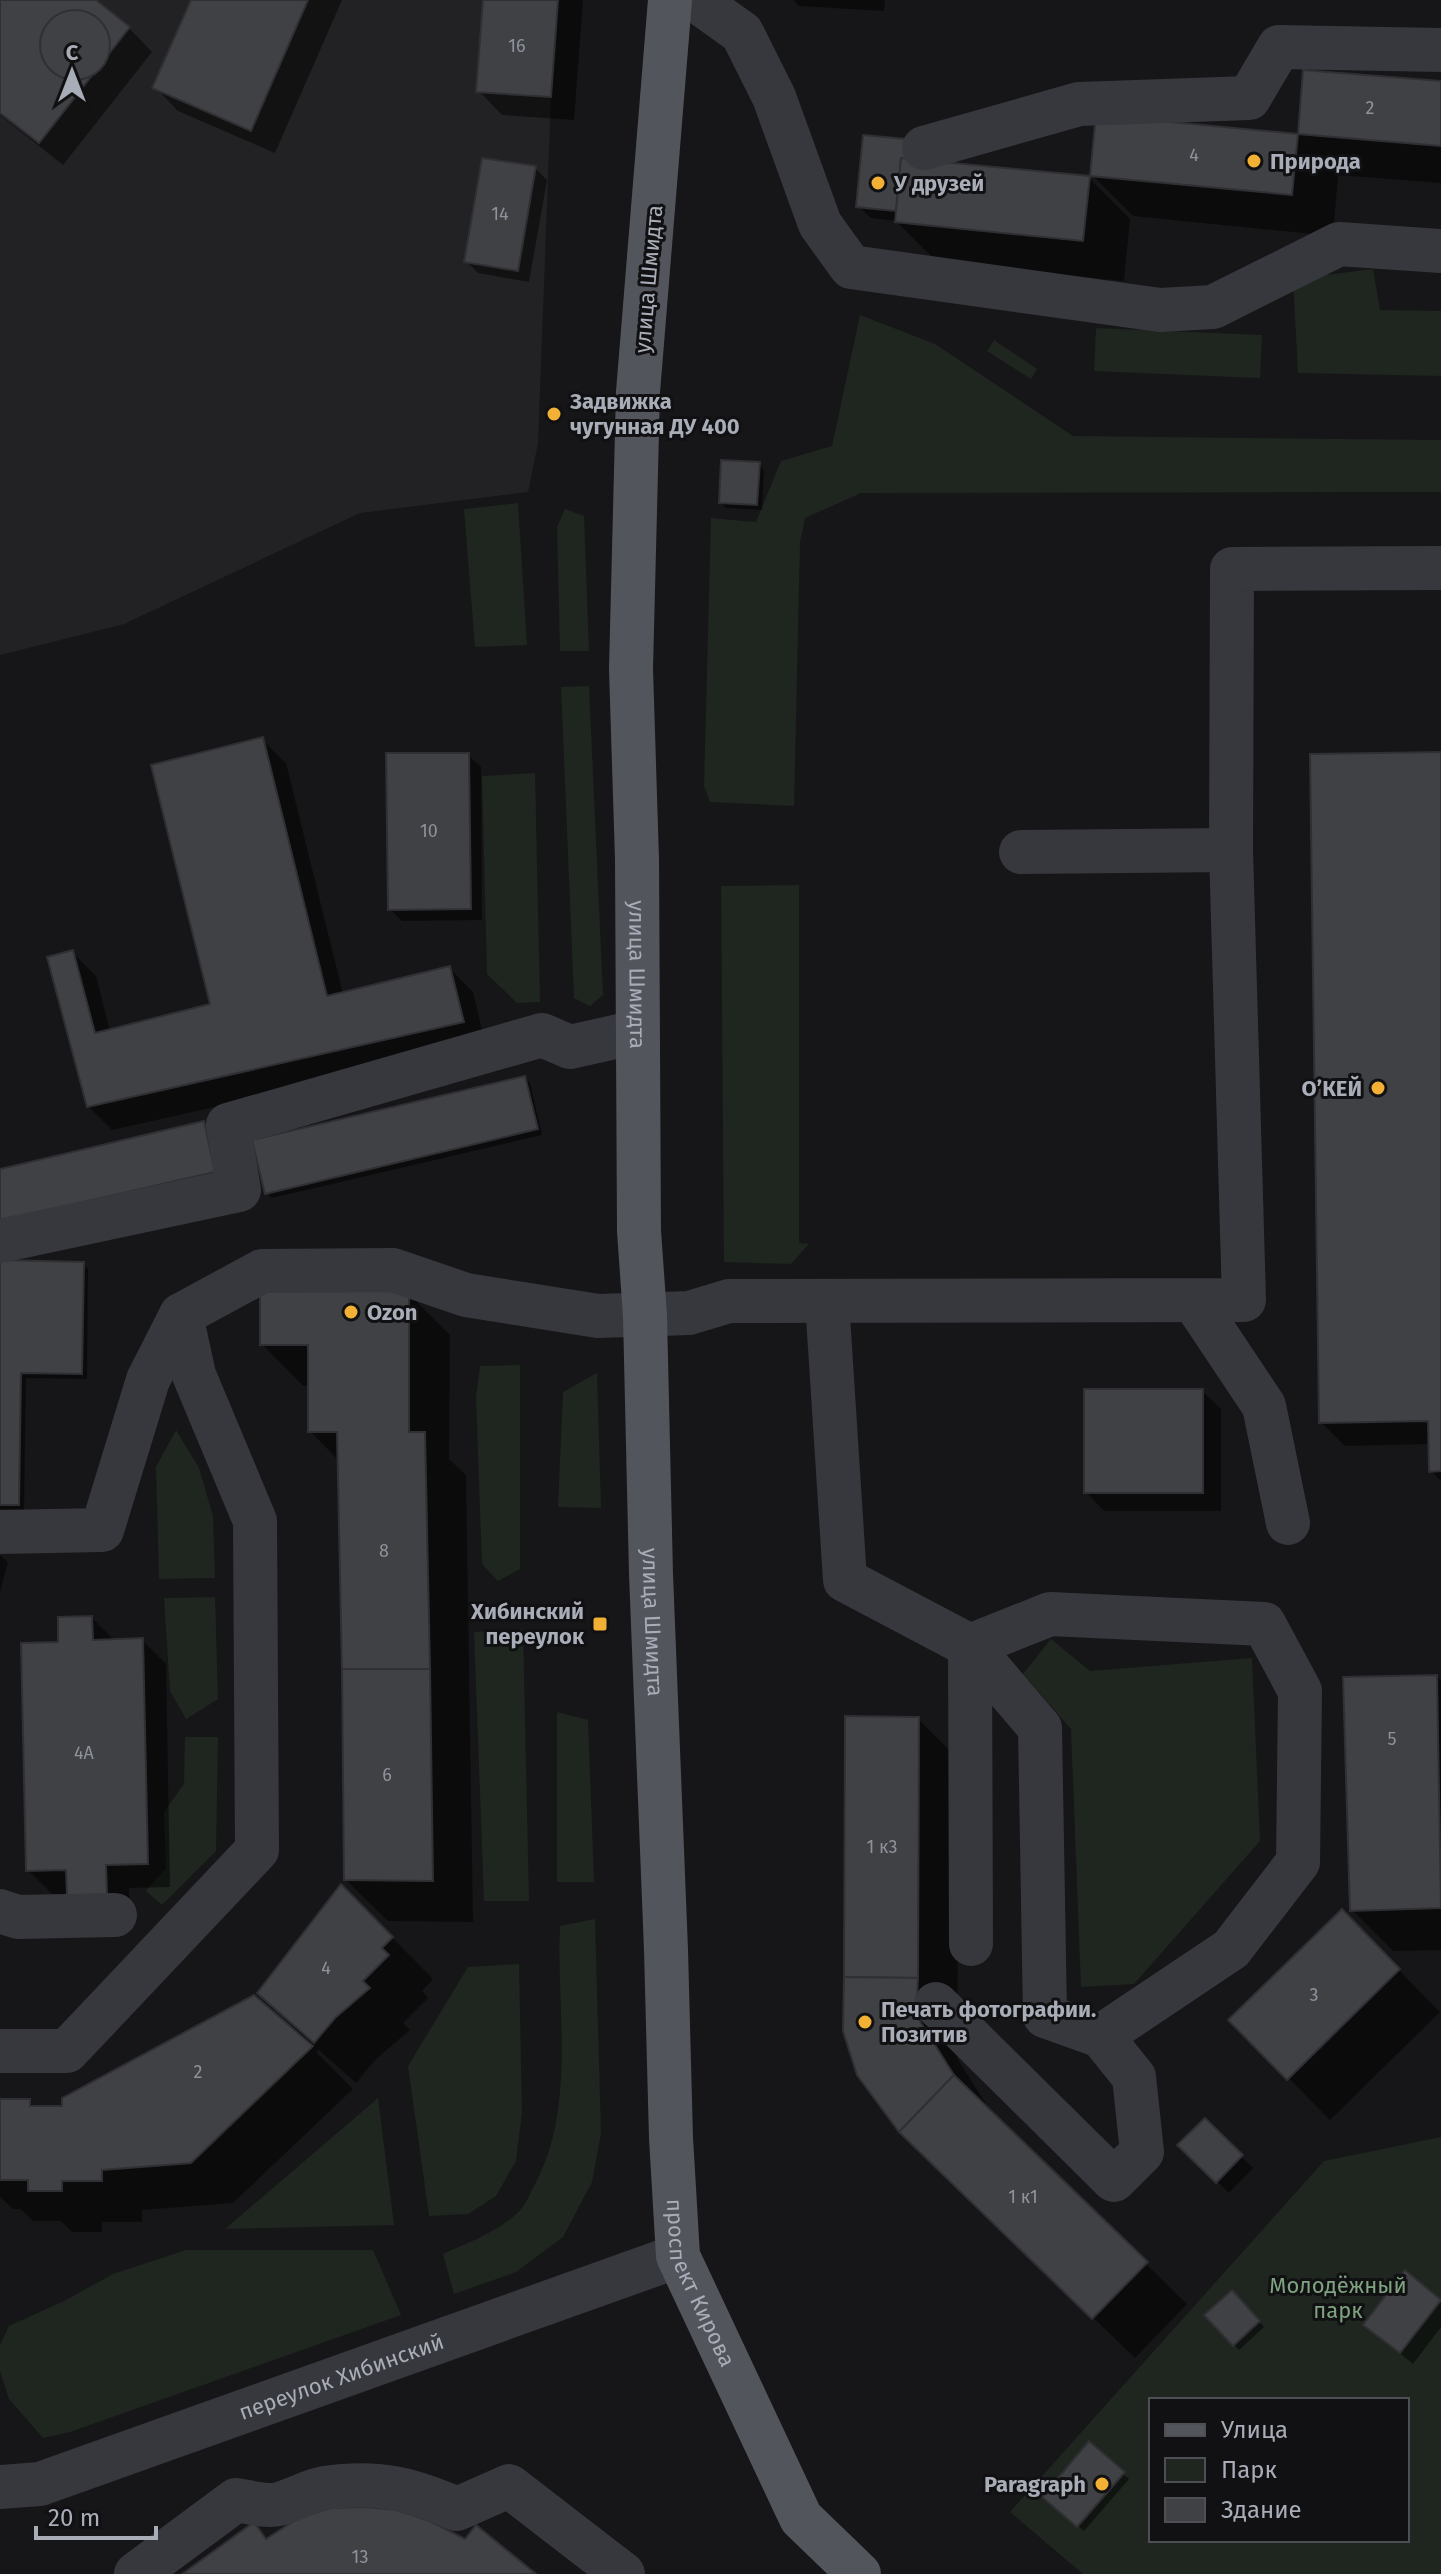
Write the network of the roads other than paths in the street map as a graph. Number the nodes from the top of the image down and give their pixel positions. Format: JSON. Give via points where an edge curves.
{"nodes":[{"id":1,"x":670,"y":0,"type":"edge"},
{"id":2,"x":696,"y":0,"type":"edge"},
{"id":3,"x":1441,"y":50,"type":"edge"},
{"id":4,"x":924,"y":148,"type":"dead end"},
{"id":5,"x":1441,"y":251,"type":"edge"},
{"id":6,"x":1441,"y":568,"type":"edge"},
{"id":7,"x":1231,"y":850,"type":"junction"},
{"id":8,"x":1021,"y":852,"type":"dead end"},
{"id":9,"x":637,"y":1032,"type":"junction"},
{"id":10,"x":0,"y":1241,"type":"edge"},
{"id":11,"x":827,"y":1301,"type":"junction"},
{"id":12,"x":1194,"y":1301,"type":"junction"},
{"id":13,"x":181,"y":1315,"type":"junction"},
{"id":14,"x":645,"y":1316,"type":"junction"},
{"id":15,"x":1288,"y":1523,"type":"dead end"},
{"id":16,"x":0,"y":1532,"type":"edge"},
{"id":17,"x":970,"y":1646,"type":"junction"},
{"id":18,"x":0,"y":1911,"type":"edge"},
{"id":19,"x":115,"y":1915,"type":"dead end"},
{"id":20,"x":971,"y":1944,"type":"dead end"},
{"id":21,"x":666,"y":1950,"type":"joint"},
{"id":22,"x":936,"y":2004,"type":"dead end"},
{"id":23,"x":1101,"y":2036,"type":"junction"},
{"id":24,"x":0,"y":2051,"type":"edge"},
{"id":25,"x":678,"y":2256,"type":"junction"},
{"id":26,"x":0,"y":2487,"type":"edge"},
{"id":27,"x":136,"y":2574,"type":"edge"},
{"id":28,"x":623,"y":2574,"type":"edge"},
{"id":29,"x":859,"y":2574,"type":"edge"}],
"edges":[{"from":1,"to":9,"type":"main road","name":"улица Шмидта","via":[[638,392],[631,669]]},
{"from":2,"to":5,"type":"street","via":[[742,33],[774,97],[820,224],[851,267],[1160,310],[1213,307],[1339,244]]},
{"from":3,"to":4,"type":"street","via":[[1279,47],[1249,98],[1079,104]]},
{"from":6,"to":7,"type":"street","via":[[1232,569]]},
{"from":7,"to":8,"type":"street"},
{"from":7,"to":12,"type":"street","via":[[1244,1300]]},
{"from":9,"to":10,"type":"street","via":[[570,1047],[542,1035],[228,1125],[239,1190]]},
{"from":9,"to":14,"type":"main road","name":"улица Шмидта"},
{"from":11,"to":12,"type":"street"},
{"from":11,"to":14,"type":"street","via":[[729,1301],[689,1313]]},
{"from":11,"to":17,"type":"street","via":[[845,1580]]},
{"from":12,"to":15,"type":"street","via":[[1264,1406]]},
{"from":13,"to":14,"type":"street","via":[[262,1271],[393,1270],[466,1295],[598,1316]]},
{"from":13,"to":16,"type":"street","via":[[148,1380],[102,1530]]},
{"from":13,"to":24,"type":"street","via":[[194,1375],[255,1521],[257,1850],[67,2051]]},
{"from":14,"to":21,"type":"main road","name":"улица Шмидта"},
{"from":17,"to":20,"type":"street"},
{"from":17,"to":23,"type":"street","via":[[1040,1728],[1045,2016]]},
{"from":17,"to":23,"type":"street","via":[[1050,1614],[1264,1624],[1300,1691],[1298,1862],[1231,1949]]},
{"from":18,"to":19,"type":"street","via":[[18,1917]]},
{"from":21,"to":25,"type":"main road","name":"проспект Кирова"},
{"from":22,"to":23,"type":"street","via":[[1114,2180],[1142,2152],[1134,2077]]},
{"from":25,"to":26,"type":"street","name":"переулок Хибинский","via":[[40,2484]]},
{"from":25,"to":29,"type":"main road","name":"проспект Кирова","via":[[801,2518]]},
{"from":27,"to":28,"type":"street","via":[[236,2500],[277,2505],[327,2488],[385,2486],[417,2492],[457,2509],[509,2486]]}]}
